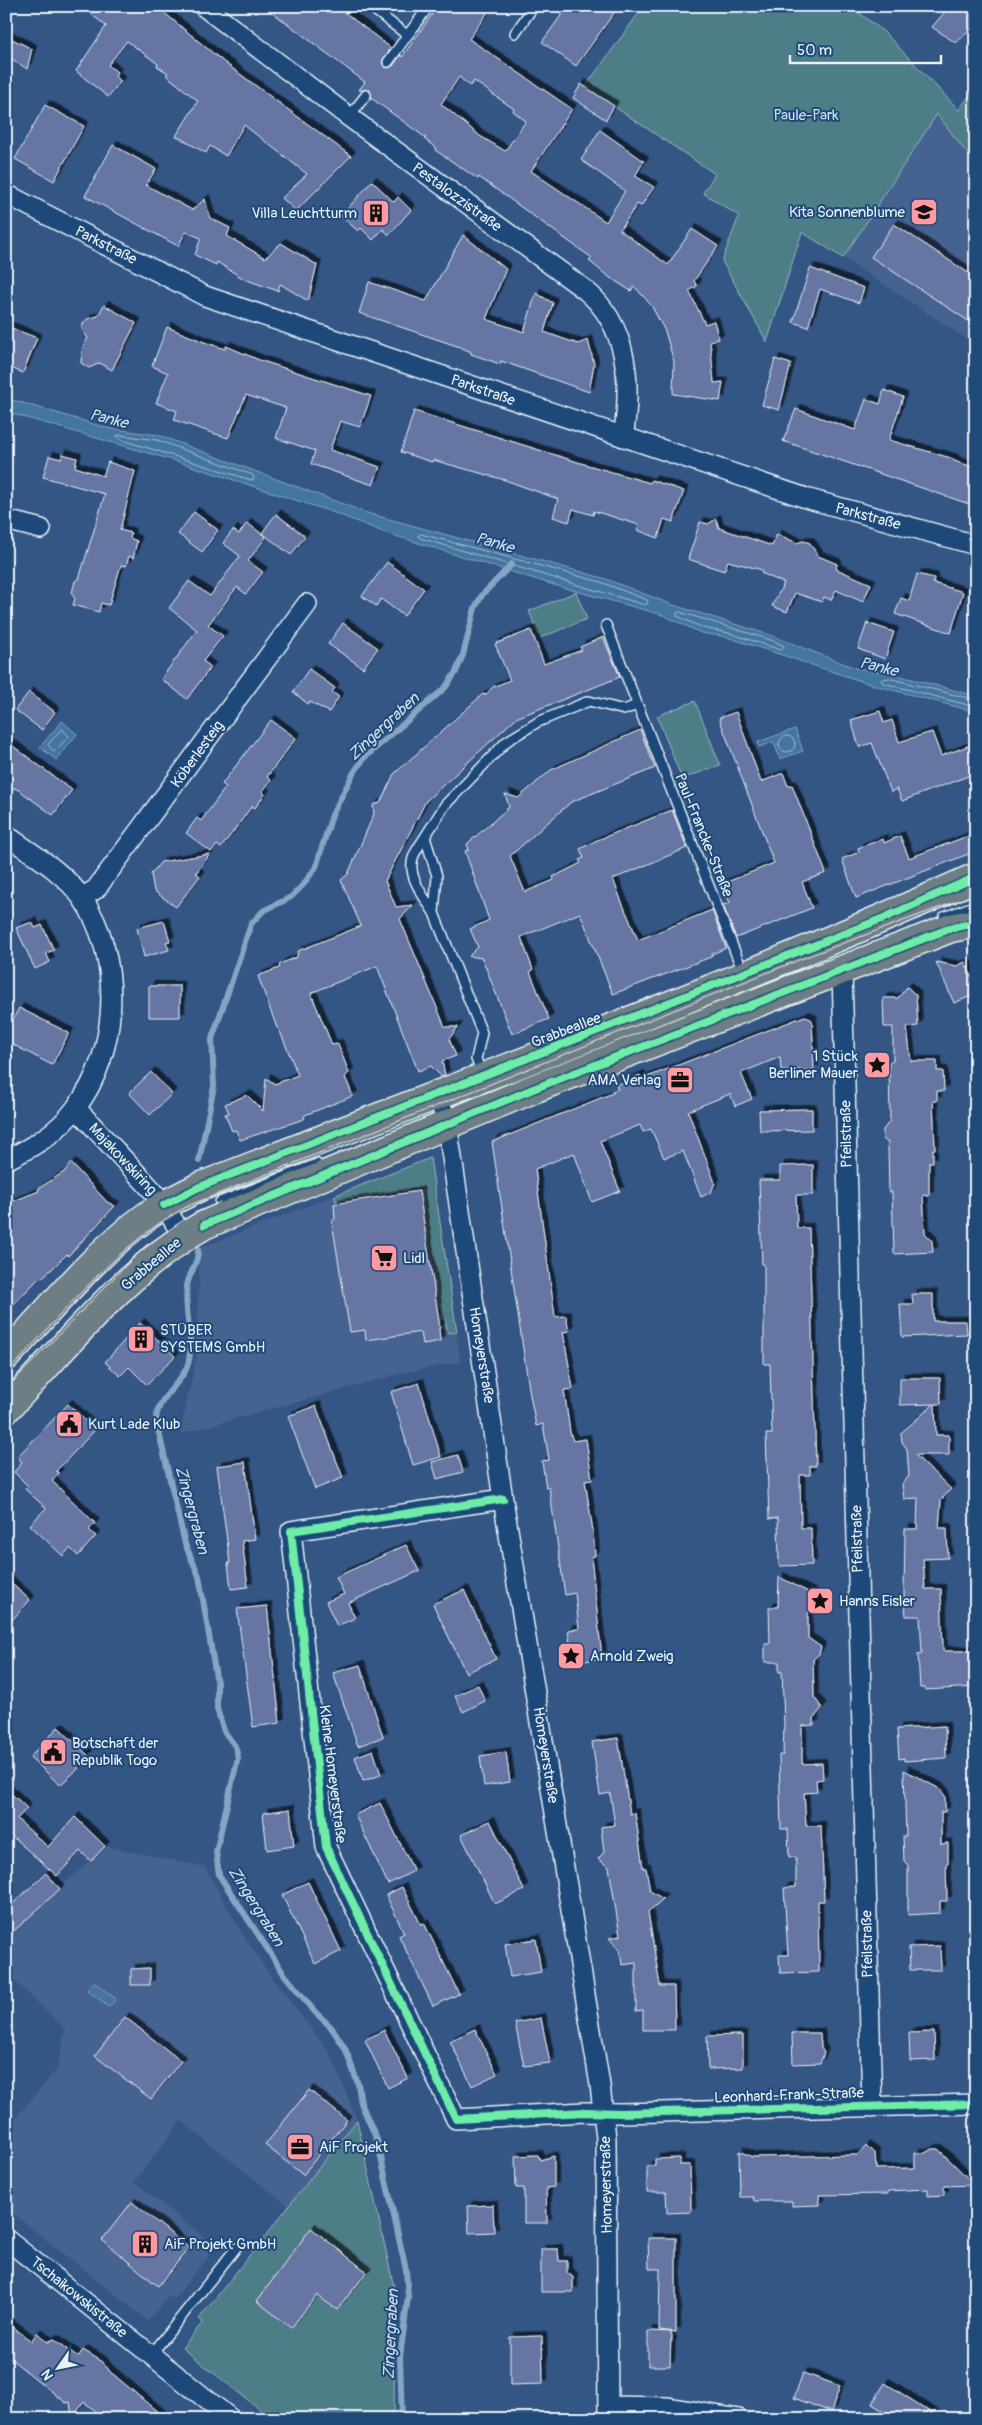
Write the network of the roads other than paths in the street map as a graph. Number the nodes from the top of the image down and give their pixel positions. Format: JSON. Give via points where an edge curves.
{"nodes":[{"id":1,"x":203,"y":6,"type":"edge"},
{"id":2,"x":369,"y":6,"type":"edge"},
{"id":3,"x":429,"y":6,"type":"edge"},
{"id":4,"x":534,"y":6,"type":"edge"},
{"id":5,"x":515,"y":33,"type":"dead end"},
{"id":6,"x":408,"y":35,"type":"junction"},
{"id":7,"x":388,"y":62,"type":"dead end"},
{"id":8,"x":366,"y":95,"type":"dead end"},
{"id":9,"x":349,"y":117,"type":"junction"},
{"id":10,"x":6,"y":194,"type":"edge"},
{"id":11,"x":623,"y":437,"type":"junction"},
{"id":12,"x":6,"y":520,"type":"edge"},
{"id":13,"x":41,"y":529,"type":"dead end"},
{"id":14,"x":976,"y":545,"type":"edge"},
{"id":15,"x":307,"y":604,"type":"dead end"},
{"id":16,"x":606,"y":625,"type":"dead end"},
{"id":17,"x":638,"y":705,"type":"junction"},
{"id":18,"x":6,"y":835,"type":"edge"},
{"id":19,"x":425,"y":837,"type":"junction"},
{"id":20,"x":976,"y":877,"type":"edge"},
{"id":21,"x":82,"y":898,"type":"junction"},
{"id":22,"x":976,"y":905,"type":"edge"},
{"id":23,"x":434,"y":913,"type":"junction"},
{"id":24,"x":939,"y":919,"type":"dead end"},
{"id":25,"x":976,"y":923,"type":"edge"},
{"id":26,"x":842,"y":971,"type":"junction"},
{"id":27,"x":744,"y":975,"type":"junction"},
{"id":28,"x":591,"y":1056,"type":"dead end"},
{"id":29,"x":483,"y":1077,"type":"junction"},
{"id":30,"x":508,"y":1088,"type":"dead end"},
{"id":31,"x":76,"y":1108,"type":"junction"},
{"id":32,"x":444,"y":1112,"type":"junction"},
{"id":33,"x":6,"y":1160,"type":"edge"},
{"id":34,"x":328,"y":1160,"type":"dead end"},
{"id":35,"x":220,"y":1202,"type":"dead end"},
{"id":36,"x":164,"y":1205,"type":"junction"},
{"id":37,"x":183,"y":1237,"type":"junction"},
{"id":38,"x":6,"y":1356,"type":"edge"},
{"id":39,"x":6,"y":1409,"type":"edge"},
{"id":40,"x":503,"y":1499,"type":"junction"},
{"id":41,"x":976,"y":2104,"type":"edge"},
{"id":42,"x":872,"y":2107,"type":"junction"},
{"id":43,"x":604,"y":2112,"type":"junction"},
{"id":44,"x":6,"y":2239,"type":"edge"},
{"id":45,"x":236,"y":2248,"type":"dead end"},
{"id":46,"x":151,"y":2355,"type":"junction"},
{"id":47,"x":608,"y":2412,"type":"edge"},
{"id":48,"x":231,"y":2419,"type":"edge"},
{"id":49,"x":739,"y":2419,"type":"edge"}],
"edges":[{"from":1,"to":9,"type":"street","name":"Pestalozzistraße"},
{"from":2,"to":6,"type":"lane"},
{"from":3,"to":6,"type":"lane"},
{"from":4,"to":5,"type":"lane"},
{"from":6,"to":7,"type":"lane"},
{"from":8,"to":9,"type":"lane"},
{"from":9,"to":11,"type":"street","name":"Pestalozzistraße","via":[[599,303],[615,327],[622,349],[628,390]]},
{"from":10,"to":11,"type":"street","name":"Parkstraße","via":[[205,296]]},
{"from":11,"to":14,"type":"street","name":"Parkstraße","via":[[809,500]]},
{"from":12,"to":13,"type":"street"},
{"from":15,"to":21,"type":"street","name":"Köberlesteig","via":[[96,890]]},
{"from":16,"to":17,"type":"lane","name":"Paul-Francke-Straße"},
{"from":17,"to":19,"type":"lane","via":[[624,710],[589,700],[538,722],[506,741],[444,805]]},
{"from":17,"to":27,"type":"lane","name":"Paul-Francke-Straße"},
{"from":18,"to":21,"type":"street","name":"Majakowskiring","via":[[63,877]]},
{"from":19,"to":23,"type":"lane","via":[[437,876]]},
{"from":19,"to":23,"type":"lane","via":[[412,859],[412,872]]},
{"from":20,"to":27,"type":"main road","name":"Grabbeallee"},
{"from":21,"to":31,"type":"street","name":"Majakowskiring","via":[[106,953],[111,982],[104,1050],[96,1075]]},
{"from":22,"to":24,"type":"lane"},
{"from":23,"to":29,"type":"lane","via":[[482,1033],[476,1059]]},
{"from":25,"to":26,"type":"main road","name":"Grabbeallee","via":[[951,928]]},
{"from":26,"to":32,"type":"main road","name":"Grabbeallee"},
{"from":26,"to":42,"type":"street","name":"Pfeilstraße"},
{"from":27,"to":29,"type":"main road","name":"Grabbeallee"},
{"from":28,"to":30,"type":"lane"},
{"from":29,"to":32,"type":"main road","name":"Grabbeallee"},
{"from":31,"to":33,"type":"street","name":"Majakowskiring","via":[[51,1135]]},
{"from":31,"to":36,"type":"street","name":"Majakowskiring"},
{"from":32,"to":36,"type":"main road","name":"Grabbeallee","via":[[196,1188]]},
{"from":32,"to":37,"type":"main road","name":"Grabbeallee"},
{"from":32,"to":40,"type":"street","name":"Homeyerstraße"},
{"from":34,"to":35,"type":"lane"},
{"from":36,"to":37,"type":"street","name":"Majakowskiring"},
{"from":36,"to":38,"type":"main road","name":"Grabbeallee","via":[[104,1253]]},
{"from":37,"to":39,"type":"main road","name":"Grabbeallee","via":[[134,1276]]},
{"from":40,"to":43,"type":"street","name":"Homeyerstraße"},
{"from":40,"to":43,"type":"street","name":"Kleine Homeyerstraße","via":[[291,1531],[326,1847],[456,2119]]},
{"from":41,"to":42,"type":"street","name":"Leonhard-Frank-Straße"},
{"from":42,"to":43,"type":"street","name":"Leonhard-Frank-Straße"},
{"from":43,"to":47,"type":"street","name":"Homeyerstraße"},
{"from":44,"to":46,"type":"street","name":"Tschaikowskistraße"},
{"from":45,"to":46,"type":"lane"},
{"from":46,"to":48,"type":"street","name":"Tschaikowskistraße"},
{"from":47,"to":49,"type":"street","via":[[668,2407]]}]}
